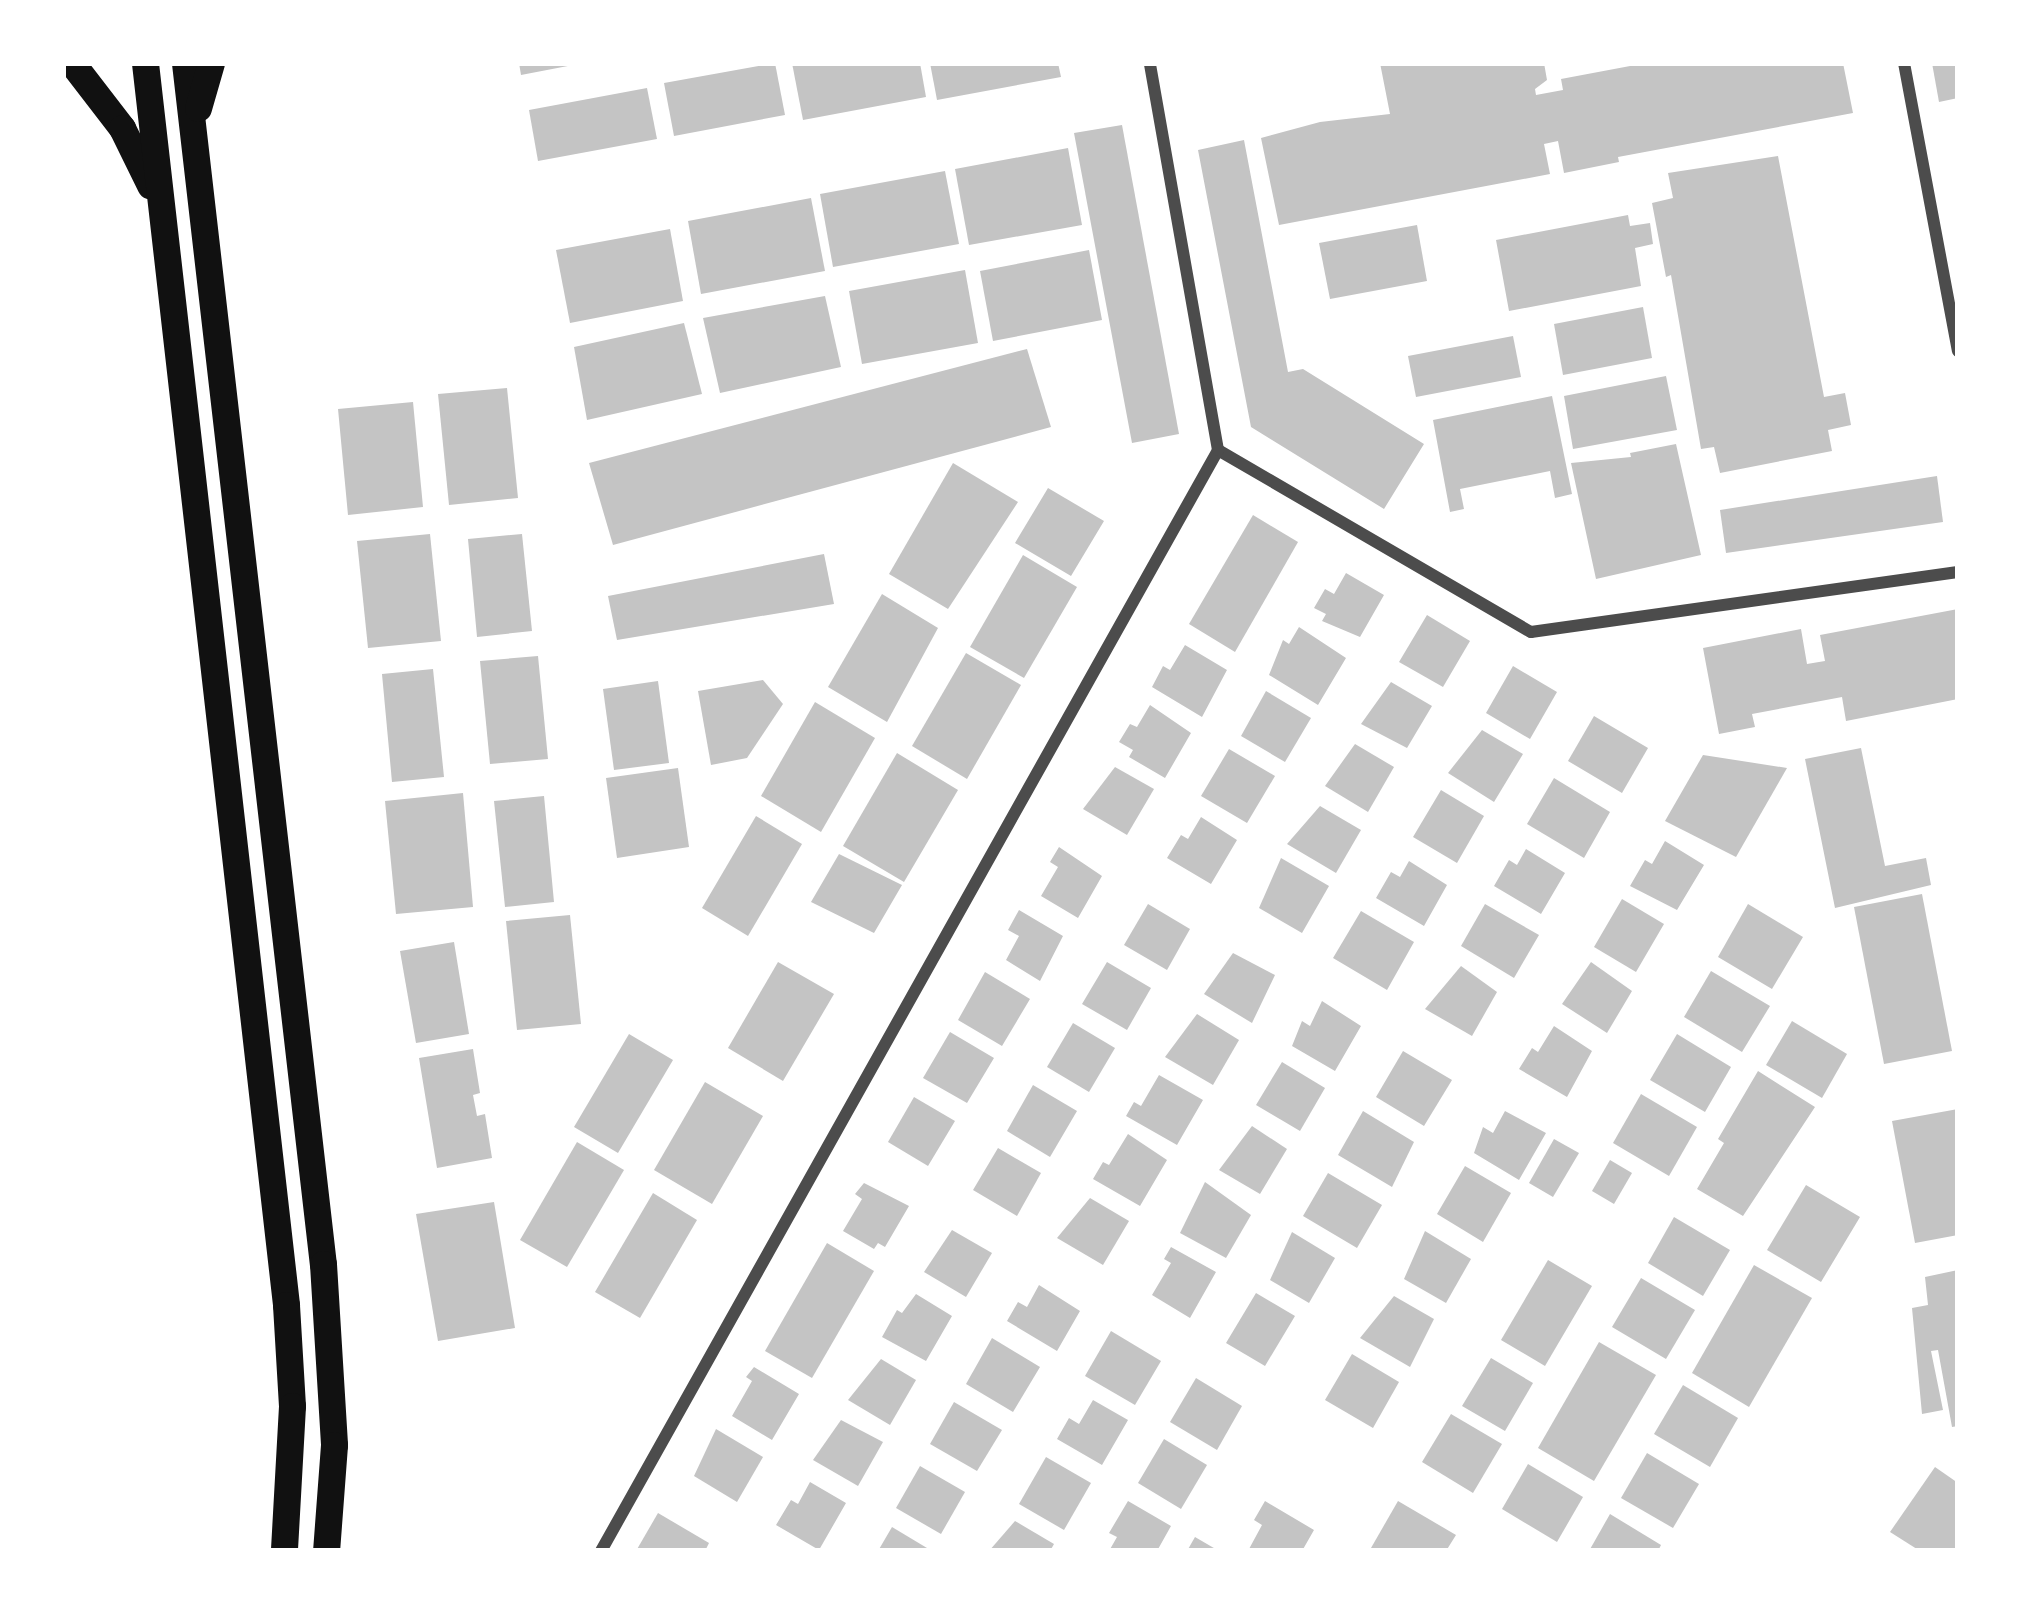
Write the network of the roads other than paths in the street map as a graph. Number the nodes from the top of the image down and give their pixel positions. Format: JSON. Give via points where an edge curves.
{"nodes":[{"id":1,"x":72,"y":63,"type":"edge"},
{"id":2,"x":145,"y":63,"type":"edge"},
{"id":3,"x":185,"y":63,"type":"edge"},
{"id":4,"x":211,"y":63,"type":"edge"},
{"id":5,"x":1150,"y":63,"type":"edge"},
{"id":6,"x":1904,"y":63,"type":"edge"},
{"id":7,"x":195,"y":148,"type":"junction"},
{"id":8,"x":163,"y":219,"type":"junction"},
{"id":9,"x":1958,"y":351,"type":"edge"},
{"id":10,"x":1218,"y":450,"type":"junction"},
{"id":11,"x":1958,"y":572,"type":"edge"},
{"id":12,"x":284,"y":1551,"type":"edge"},
{"id":13,"x":326,"y":1551,"type":"edge"},
{"id":14,"x":601,"y":1551,"type":"edge"}],
"edges":[{"from":1,"to":8,"type":"main road","via":[[122,128]]},
{"from":2,"to":8,"type":"main road"},
{"from":3,"to":7,"type":"main road"},
{"from":4,"to":7,"type":"main road"},
{"from":5,"to":10,"type":"street"},
{"from":6,"to":9,"type":"street"},
{"from":7,"to":13,"type":"main road","via":[[322,1264],[334,1445]]},
{"from":8,"to":12,"type":"main road","via":[[286,1305],[292,1406]]},
{"from":10,"to":11,"type":"street","via":[[1531,632]]},
{"from":10,"to":14,"type":"street"}]}
